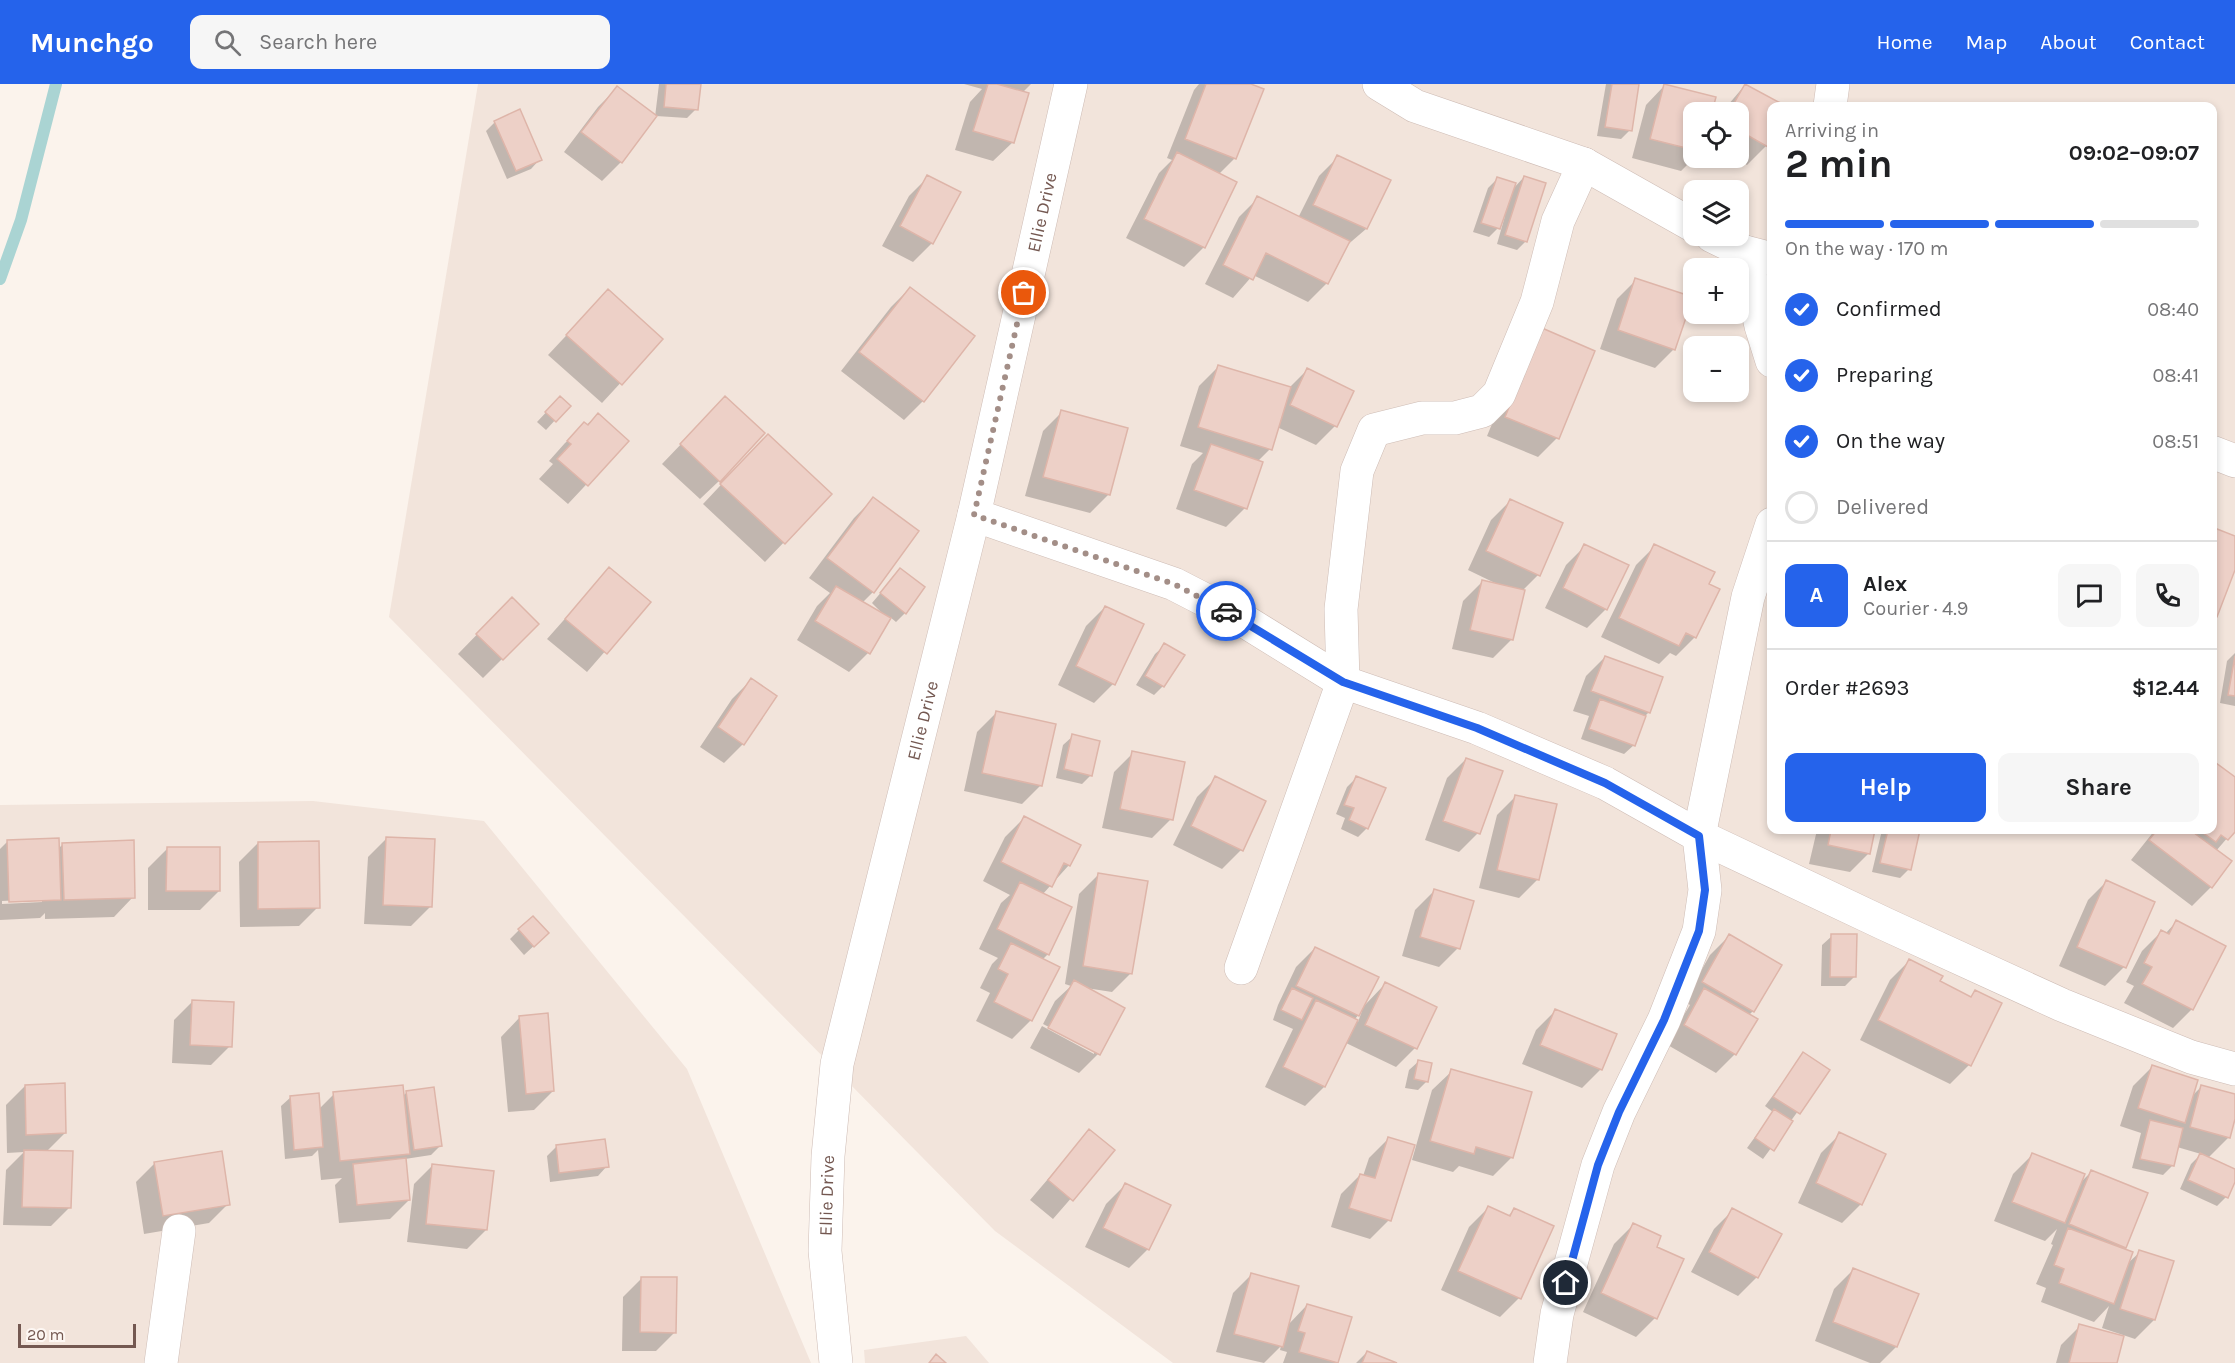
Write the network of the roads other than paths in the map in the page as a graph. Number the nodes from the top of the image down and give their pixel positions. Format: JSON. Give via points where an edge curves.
{"nodes":[{"id":1,"x":1071,"y":84,"type":"edge"},
{"id":2,"x":1379,"y":84,"type":"edge"},
{"id":3,"x":1833,"y":84,"type":"edge"},
{"id":4,"x":1831,"y":102,"type":"edge"},
{"id":5,"x":1584,"y":164,"type":"junction"},
{"id":6,"x":1683,"y":220,"type":"edge"},
{"id":7,"x":1736,"y":246,"type":"edge"},
{"id":8,"x":1758,"y":255,"type":"edge"},
{"id":9,"x":1767,"y":345,"type":"edge"},
{"id":10,"x":2217,"y":454,"type":"edge"},
{"id":11,"x":2235,"y":461,"type":"edge"},
{"id":12,"x":974,"y":515,"type":"junction"},
{"id":13,"x":1767,"y":539,"type":"edge"},
{"id":14,"x":1343,"y":682,"type":"junction"},
{"id":15,"x":1699,"y":836,"type":"junction"},
{"id":16,"x":1241,"y":968,"type":"dead end"},
{"id":17,"x":2235,"y":1069,"type":"edge"},
{"id":18,"x":179,"y":1231,"type":"dead end"},
{"id":19,"x":160,"y":1363,"type":"edge"},
{"id":20,"x":836,"y":1363,"type":"edge"},
{"id":21,"x":1550,"y":1363,"type":"edge"}],
"edges":[{"from":1,"to":12,"type":"street","name":"Ellie Drive"},
{"from":2,"to":5,"type":"street","via":[[1415,106]]},
{"from":3,"to":4,"type":"street"},
{"from":5,"to":6,"type":"street"},
{"from":5,"to":14,"type":"street","via":[[1558,221],[1537,302],[1499,394],[1482,411],[1455,418],[1422,418],[1374,430],[1357,471],[1341,609]]},
{"from":7,"to":8,"type":"street"},
{"from":8,"to":9,"type":"street","via":[[1761,326]]},
{"from":10,"to":11,"type":"street"},
{"from":12,"to":14,"type":"street","via":[[1174,584],[1238,617]]},
{"from":12,"to":20,"type":"street","name":"Ellie Drive","via":[[837,1064],[828,1156],[825,1251]]},
{"from":13,"to":15,"type":"street","via":[[1748,597]]},
{"from":14,"to":15,"type":"street","via":[[1477,728],[1605,783]]},
{"from":14,"to":16,"type":"street"},
{"from":15,"to":17,"type":"street","via":[[2062,1005],[2191,1057]]},
{"from":15,"to":21,"type":"street","via":[[1705,890],[1699,931],[1664,1020],[1598,1165],[1557,1314]]},
{"from":18,"to":19,"type":"street"}]}
